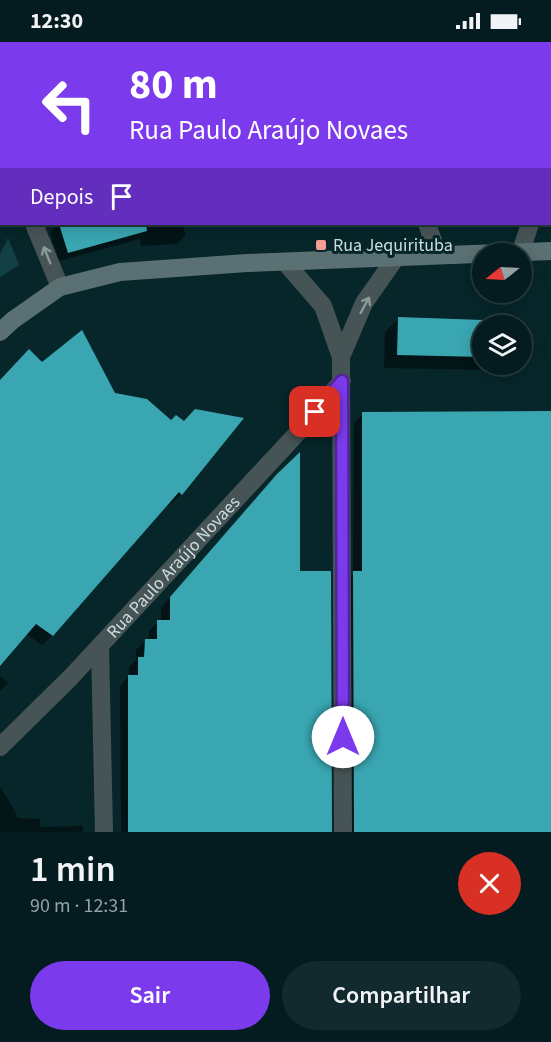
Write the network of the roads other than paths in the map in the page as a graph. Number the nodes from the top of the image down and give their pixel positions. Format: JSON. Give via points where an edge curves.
{"nodes":[{"id":1,"x":34,"y":225,"type":"edge"},
{"id":2,"x":427,"y":225,"type":"edge"},
{"id":3,"x":530,"y":225,"type":"edge"},
{"id":4,"x":524,"y":243,"type":"edge"},
{"id":5,"x":551,"y":251,"type":"edge"},
{"id":6,"x":532,"y":252,"type":"edge"},
{"id":7,"x":472,"y":253,"type":"edge"},
{"id":8,"x":438,"y":254,"type":"junction"},
{"id":9,"x":397,"y":256,"type":"junction"},
{"id":10,"x":285,"y":262,"type":"junction"},
{"id":11,"x":60,"y":287,"type":"junction"},
{"id":12,"x":0,"y":332,"type":"edge"},
{"id":13,"x":341,"y":357,"type":"junction"},
{"id":14,"x":342,"y":381,"type":"junction"},
{"id":15,"x":100,"y":646,"type":"junction"},
{"id":16,"x":0,"y":747,"type":"edge"},
{"id":17,"x":104,"y":832,"type":"edge"},
{"id":18,"x":343,"y":832,"type":"edge"}],
"edges":[{"from":11,"to":1,"type":"street","one_way":true},
{"from":2,"to":8,"type":"street"},
{"from":3,"to":4,"type":"street"},
{"from":5,"to":6,"type":"street"},
{"from":7,"to":8,"type":"street"},
{"from":8,"to":9,"type":"street"},
{"from":9,"to":10,"type":"street"},
{"from":13,"to":9,"type":"street","one_way":true,"via":[[364,303]]},
{"from":10,"to":11,"type":"street","via":[[120,272]]},
{"from":10,"to":13,"type":"street","via":[[323,306]]},
{"from":11,"to":12,"type":"street"},
{"from":13,"to":14,"type":"street"},
{"from":14,"to":15,"type":"street","name":"Rua Paulo Araújo Novaes"},
{"from":14,"to":18,"type":"street"},
{"from":15,"to":16,"type":"street","name":"Rua Paulo Araújo Novaes"},
{"from":15,"to":17,"type":"street"}]}
